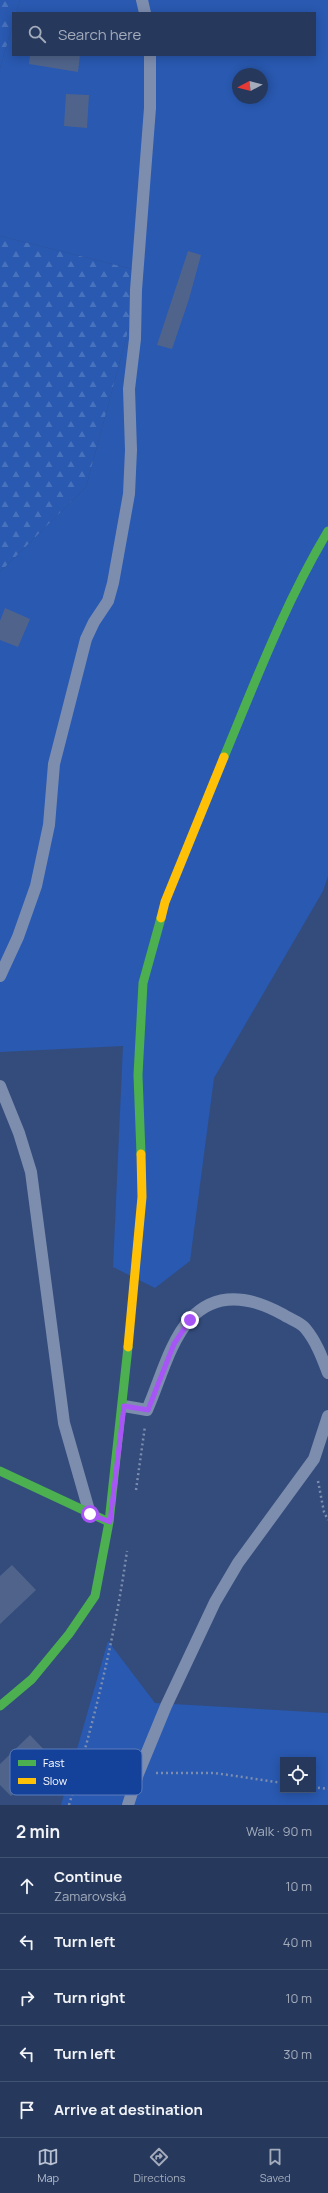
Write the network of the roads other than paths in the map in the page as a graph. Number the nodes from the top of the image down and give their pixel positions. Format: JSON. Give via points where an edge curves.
{"nodes":[{"id":1,"x":142,"y":0,"type":"edge"},
{"id":2,"x":145,"y":12,"type":"edge"},
{"id":3,"x":150,"y":56,"type":"edge"},
{"id":4,"x":328,"y":531,"type":"edge"},
{"id":5,"x":0,"y":976,"type":"edge"},
{"id":6,"x":0,"y":1086,"type":"edge"},
{"id":7,"x":328,"y":1373,"type":"edge"},
{"id":8,"x":124,"y":1406,"type":"junction"},
{"id":9,"x":328,"y":1416,"type":"edge"},
{"id":10,"x":0,"y":1471,"type":"edge"},
{"id":11,"x":90,"y":1514,"type":"junction"},
{"id":12,"x":110,"y":1522,"type":"junction"},
{"id":13,"x":0,"y":1706,"type":"edge"},
{"id":14,"x":142,"y":1764,"type":"edge"},
{"id":15,"x":131,"y":1795,"type":"edge"},
{"id":16,"x":128,"y":1805,"type":"edge"}],
"edges":[{"from":1,"to":2,"type":"lane"},
{"from":3,"to":5,"type":"lane","via":[[150,108],[135,339],[129,389],[129,494],[113,584],[108,601],[86,640],[56,757],[50,825],[36,886],[18,937]]},
{"from":4,"to":8,"type":"main road","via":[[306,568],[273,638],[164,902],[143,983],[138,1075],[142,1197]]},
{"from":6,"to":11,"type":"lane","via":[[19,1133],[30,1172],[64,1424]]},
{"from":7,"to":8,"type":"lane","via":[[321,1354],[304,1326],[278,1311],[249,1300],[226,1299],[206,1305],[190,1320],[174,1344],[148,1410]]},
{"from":8,"to":12,"type":"main road"},
{"from":9,"to":14,"type":"lane","via":[[314,1459],[238,1563],[215,1602],[166,1706]]},
{"from":10,"to":11,"type":"main road"},
{"from":11,"to":12,"type":"main road"},
{"from":12,"to":13,"type":"main road","via":[[95,1596],[69,1634],[32,1679]]},
{"from":15,"to":16,"type":"lane"}]}
